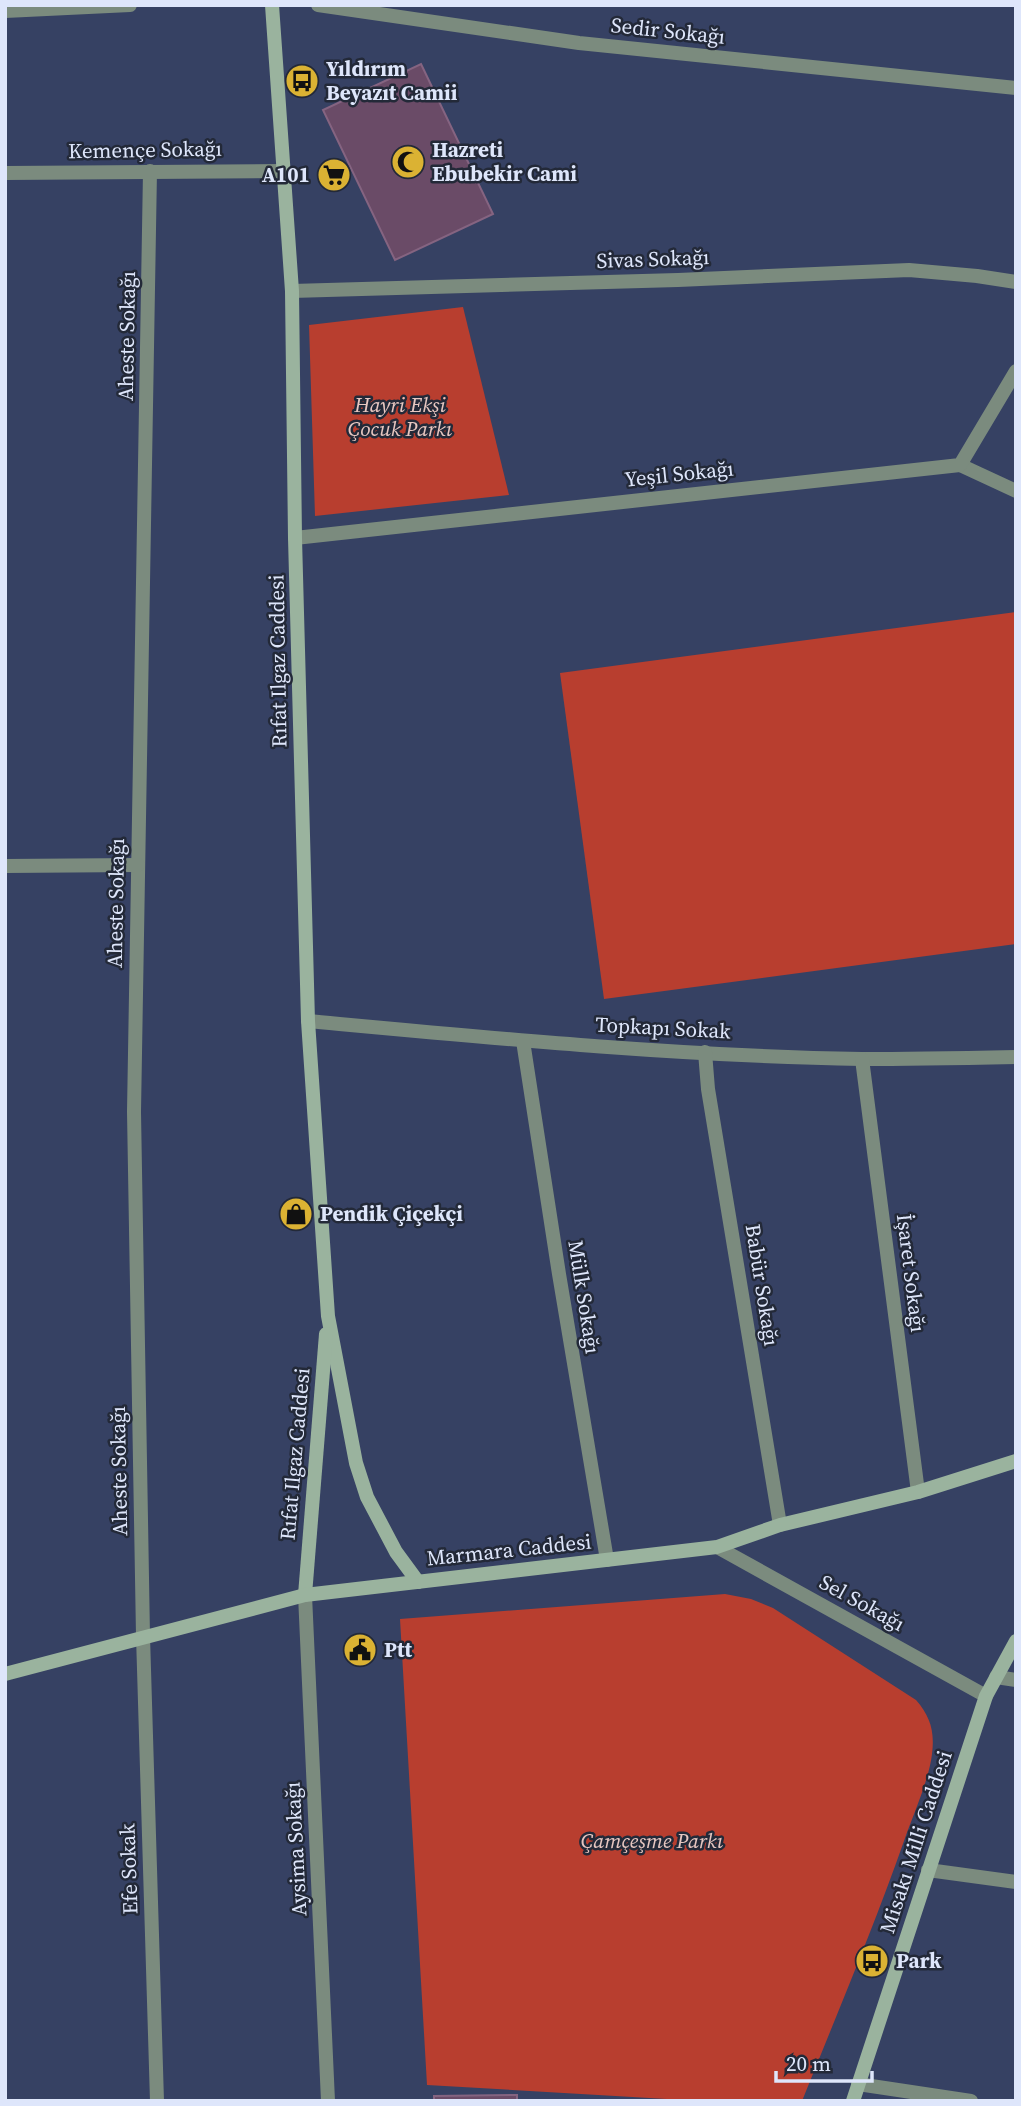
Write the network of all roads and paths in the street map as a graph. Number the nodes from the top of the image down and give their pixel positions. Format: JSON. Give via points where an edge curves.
{"nodes":[{"id":1,"x":130,"y":5,"type":"edge"},
{"id":2,"x":272,"y":5,"type":"edge"},
{"id":3,"x":318,"y":5,"type":"edge"},
{"id":4,"x":5,"y":11,"type":"edge"},
{"id":5,"x":1016,"y":88,"type":"edge"},
{"id":6,"x":150,"y":171,"type":"junction"},
{"id":7,"x":285,"y":171,"type":"junction"},
{"id":8,"x":5,"y":173,"type":"edge"},
{"id":9,"x":1016,"y":282,"type":"edge"},
{"id":10,"x":292,"y":292,"type":"junction"},
{"id":11,"x":1016,"y":371,"type":"edge"},
{"id":12,"x":960,"y":464,"type":"junction"},
{"id":13,"x":1016,"y":491,"type":"edge"},
{"id":14,"x":295,"y":538,"type":"junction"},
{"id":15,"x":138,"y":865,"type":"junction"},
{"id":16,"x":5,"y":866,"type":"edge"},
{"id":17,"x":308,"y":1021,"type":"junction"},
{"id":18,"x":523,"y":1041,"type":"junction"},
{"id":19,"x":705,"y":1052,"type":"junction"},
{"id":20,"x":1016,"y":1057,"type":"edge"},
{"id":21,"x":862,"y":1059,"type":"junction"},
{"id":22,"x":328,"y":1316,"type":"junction"},
{"id":23,"x":1016,"y":1461,"type":"edge"},
{"id":24,"x":918,"y":1492,"type":"junction"},
{"id":25,"x":780,"y":1525,"type":"junction"},
{"id":26,"x":717,"y":1547,"type":"junction"},
{"id":27,"x":607,"y":1560,"type":"junction"},
{"id":28,"x":418,"y":1582,"type":"junction"},
{"id":29,"x":305,"y":1595,"type":"junction"},
{"id":30,"x":143,"y":1636,"type":"junction"},
{"id":31,"x":1016,"y":1641,"type":"edge"},
{"id":32,"x":5,"y":1674,"type":"edge"},
{"id":33,"x":996,"y":1677,"type":"junction"},
{"id":34,"x":1016,"y":1680,"type":"edge"},
{"id":35,"x":986,"y":1696,"type":"junction"},
{"id":36,"x":929,"y":1870,"type":"junction"},
{"id":37,"x":1016,"y":1882,"type":"edge"},
{"id":38,"x":858,"y":2084,"type":"junction"},
{"id":39,"x":157,"y":2101,"type":"edge"},
{"id":40,"x":328,"y":2101,"type":"edge"},
{"id":41,"x":853,"y":2101,"type":"edge"},
{"id":42,"x":971,"y":2101,"type":"edge"}],
"edges":[{"from":1,"to":4,"type":"street"},
{"from":2,"to":7,"type":"street","name":"Rıfat Ilgaz Caddesi"},
{"from":3,"to":5,"type":"street","name":"Sedir Sokağı","via":[[579,43]]},
{"from":6,"to":7,"type":"street","name":"Kemençe Sokağı"},
{"from":6,"to":8,"type":"street","name":"Kemençe Sokağı"},
{"from":6,"to":15,"type":"street","name":"Aheste Sokağı"},
{"from":7,"to":10,"type":"street","name":"Rıfat Ilgaz Caddesi"},
{"from":9,"to":10,"type":"street","name":"Sivas Sokağı","via":[[909,270]]},
{"from":10,"to":14,"type":"street","name":"Rıfat Ilgaz Caddesi"},
{"from":11,"to":12,"type":"street"},
{"from":12,"to":13,"type":"street"},
{"from":12,"to":14,"type":"street","name":"Yeşil Sokağı"},
{"from":14,"to":17,"type":"street","name":"Rıfat Ilgaz Caddesi"},
{"from":15,"to":16,"type":"street"},
{"from":15,"to":30,"type":"street","name":"Aheste Sokağı","via":[[134,1112]]},
{"from":17,"to":18,"type":"street","name":"Topkapı Sokak"},
{"from":17,"to":22,"type":"street","name":"Rıfat Ilgaz Caddesi"},
{"from":18,"to":19,"type":"street","name":"Topkapı Sokak"},
{"from":18,"to":27,"type":"street","name":"Mülk Sokağı"},
{"from":19,"to":21,"type":"street","name":"Topkapı Sokak"},
{"from":19,"to":25,"type":"street","name":"Babür Sokağı"},
{"from":20,"to":21,"type":"street","name":"Topkapı Sokak"},
{"from":21,"to":24,"type":"street","name":"İşaret Sokağı"},
{"from":22,"to":28,"type":"street","name":"Rıfat Ilgaz Caddesi","via":[[356,1463],[367,1497]]},
{"from":22,"to":29,"type":"street","name":"Rıfat Ilgaz Caddesi"},
{"from":23,"to":24,"type":"street","name":"Marmara Caddesi"},
{"from":24,"to":25,"type":"street","name":"Marmara Caddesi"},
{"from":25,"to":26,"type":"street","name":"Marmara Caddesi"},
{"from":26,"to":27,"type":"street","name":"Marmara Caddesi"},
{"from":26,"to":35,"type":"street","name":"Sel Sokağı"},
{"from":27,"to":28,"type":"street","name":"Marmara Caddesi"},
{"from":28,"to":29,"type":"street","name":"Marmara Caddesi"},
{"from":29,"to":30,"type":"street","name":"Marmara Caddesi"},
{"from":29,"to":40,"type":"street","name":"Aysima Sokağı"},
{"from":30,"to":32,"type":"street","name":"Marmara Caddesi"},
{"from":30,"to":39,"type":"street","name":"Efe Sokak"},
{"from":31,"to":33,"type":"street","name":"Misakı Milli Caddesi"},
{"from":33,"to":34,"type":"street"},
{"from":33,"to":35,"type":"street","name":"Misakı Milli Caddesi"},
{"from":35,"to":36,"type":"street","name":"Misakı Milli Caddesi"},
{"from":36,"to":37,"type":"street"},
{"from":36,"to":38,"type":"street","name":"Misakı Milli Caddesi"},
{"from":38,"to":41,"type":"street","name":"Misakı Milli Caddesi"},
{"from":38,"to":42,"type":"street"}]}
